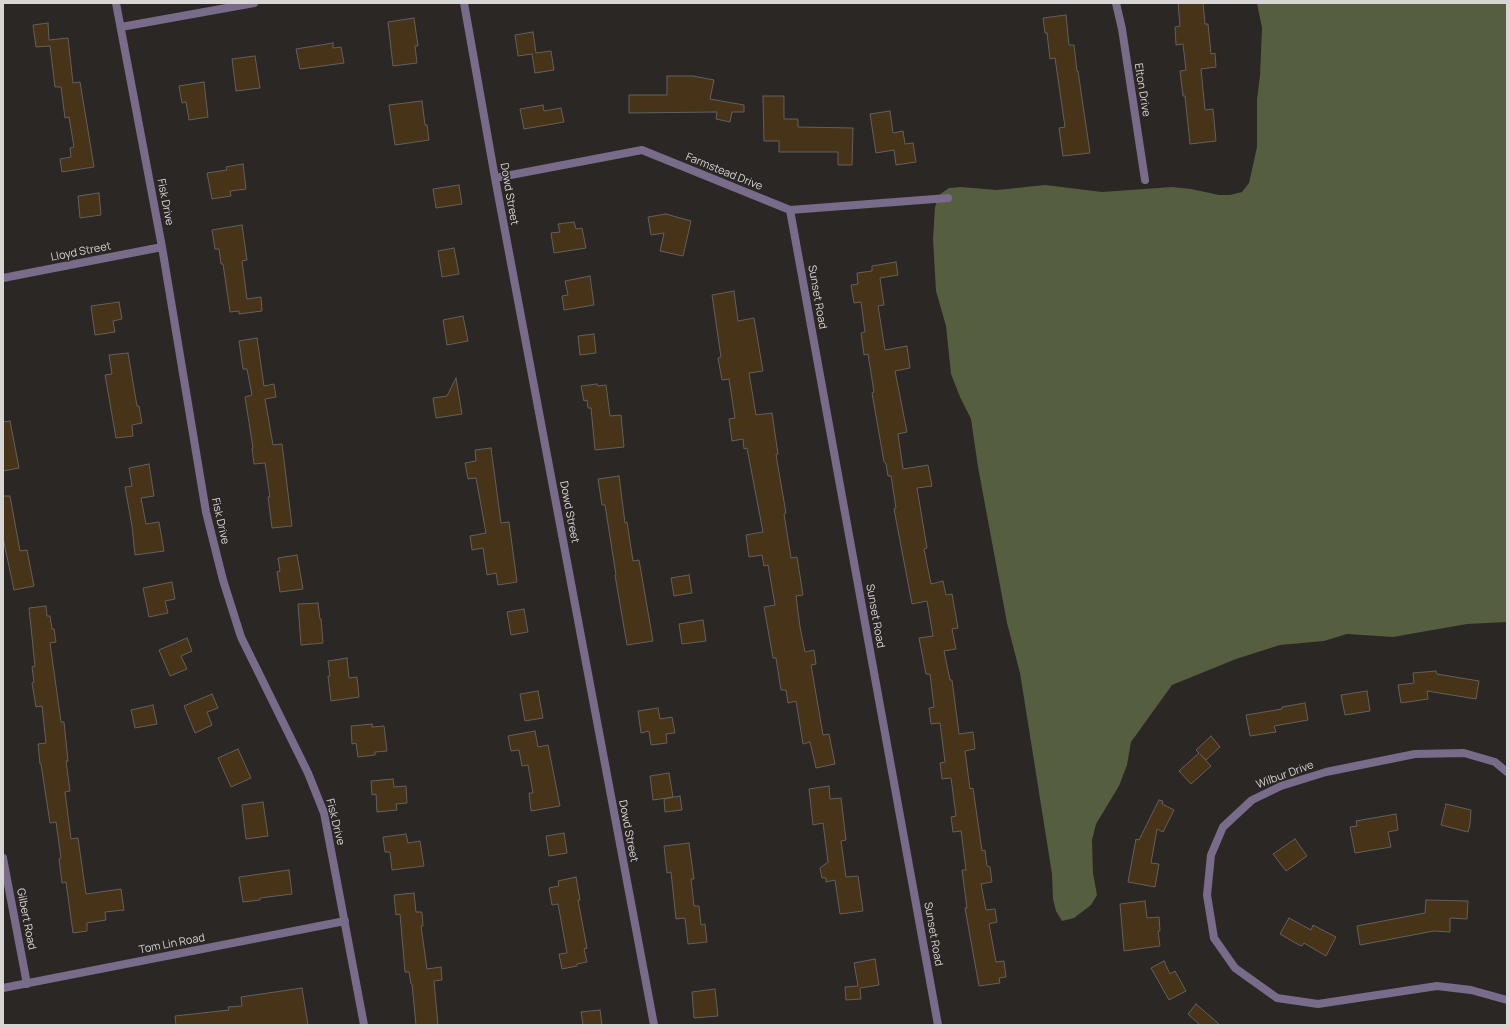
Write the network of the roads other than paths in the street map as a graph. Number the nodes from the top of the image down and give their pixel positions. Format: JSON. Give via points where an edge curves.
{"nodes":[{"id":1,"x":116,"y":3,"type":"edge"},
{"id":2,"x":254,"y":3,"type":"edge"},
{"id":3,"x":464,"y":3,"type":"edge"},
{"id":4,"x":1116,"y":3,"type":"edge"},
{"id":5,"x":121,"y":27,"type":"junction"},
{"id":6,"x":495,"y":178,"type":"junction"},
{"id":7,"x":1146,"y":180,"type":"dead end"},
{"id":8,"x":948,"y":198,"type":"dead end"},
{"id":9,"x":790,"y":210,"type":"junction"},
{"id":10,"x":162,"y":247,"type":"junction"},
{"id":11,"x":3,"y":278,"type":"edge"},
{"id":12,"x":1507,"y":772,"type":"edge"},
{"id":13,"x":3,"y":858,"type":"edge"},
{"id":14,"x":345,"y":922,"type":"junction"},
{"id":15,"x":27,"y":984,"type":"junction"},
{"id":16,"x":3,"y":988,"type":"edge"},
{"id":17,"x":1507,"y":1000,"type":"edge"},
{"id":18,"x":364,"y":1025,"type":"edge"},
{"id":19,"x":654,"y":1025,"type":"edge"},
{"id":20,"x":938,"y":1025,"type":"edge"}],
"edges":[{"from":1,"to":5,"type":"street","name":"Fisk Drive"},
{"from":2,"to":5,"type":"street"},
{"from":3,"to":6,"type":"street","name":"Dowd Street"},
{"from":4,"to":7,"type":"street","name":"Elton Drive"},
{"from":5,"to":10,"type":"street","name":"Fisk Drive"},
{"from":6,"to":9,"type":"street","name":"Farmstead Drive","via":[[642,150]]},
{"from":6,"to":19,"type":"street","name":"Dowd Street"},
{"from":8,"to":9,"type":"street","name":"Farmstead Drive"},
{"from":9,"to":20,"type":"street","name":"Sunset Road"},
{"from":10,"to":11,"type":"street","name":"Lloyd Street"},
{"from":10,"to":14,"type":"street","name":"Fisk Drive","via":[[206,512],[223,580],[241,637],[308,773],[324,813]]},
{"from":12,"to":17,"type":"street","name":"Wilbur Drive","via":[[1495,762],[1464,753],[1415,754],[1326,772],[1281,786],[1252,800],[1223,827],[1211,855],[1207,895],[1214,938],[1234,968],[1277,998],[1318,1004],[1437,986],[1471,990]]},
{"from":13,"to":15,"type":"street","name":"Gilbert Road"},
{"from":14,"to":15,"type":"street","name":"Tom Lin Road"},
{"from":14,"to":18,"type":"street","name":"Fisk Drive"},
{"from":15,"to":16,"type":"street","name":"Tom Lin Road"}]}
